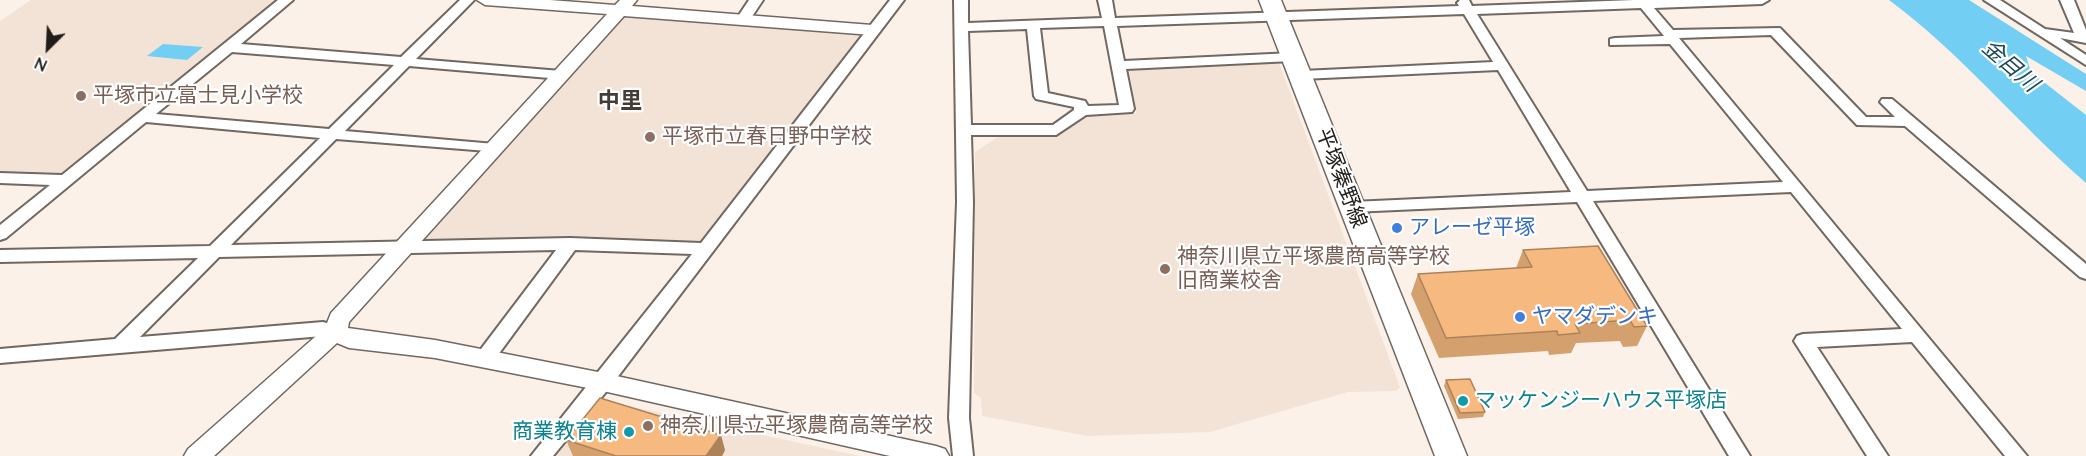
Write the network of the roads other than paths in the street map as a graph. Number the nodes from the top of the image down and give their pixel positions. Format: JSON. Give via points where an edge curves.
{"nodes":[{"id":1,"x":285,"y":0,"type":"edge"},
{"id":2,"x":467,"y":0,"type":"edge"},
{"id":3,"x":485,"y":0,"type":"edge"},
{"id":4,"x":756,"y":0,"type":"edge"},
{"id":5,"x":897,"y":0,"type":"edge"},
{"id":6,"x":962,"y":0,"type":"edge"},
{"id":7,"x":1105,"y":0,"type":"edge"},
{"id":8,"x":1762,"y":0,"type":"edge"},
{"id":9,"x":1991,"y":0,"type":"edge"},
{"id":10,"x":2067,"y":0,"type":"edge"},
{"id":11,"x":1642,"y":2,"type":"edge"},
{"id":12,"x":625,"y":5,"type":"edge"},
{"id":13,"x":1465,"y":5,"type":"edge"},
{"id":14,"x":1273,"y":8,"type":"edge"},
{"id":15,"x":742,"y":21,"type":"junction"},
{"id":16,"x":1109,"y":22,"type":"junction"},
{"id":17,"x":1033,"y":25,"type":"junction"},
{"id":18,"x":962,"y":27,"type":"junction"},
{"id":19,"x":872,"y":30,"type":"junction"},
{"id":20,"x":2039,"y":31,"type":"junction"},
{"id":21,"x":1671,"y":37,"type":"junction"},
{"id":22,"x":2085,"y":39,"type":"edge"},
{"id":23,"x":1615,"y":42,"type":"dead end"},
{"id":24,"x":228,"y":47,"type":"junction"},
{"id":25,"x":2086,"y":61,"type":"edge"},
{"id":26,"x":405,"y":62,"type":"junction"},
{"id":27,"x":1118,"y":65,"type":"junction"},
{"id":28,"x":1297,"y":66,"type":"junction"},
{"id":29,"x":1502,"y":66,"type":"junction"},
{"id":30,"x":561,"y":75,"type":"junction"},
{"id":31,"x":1887,"y":102,"type":"dead end"},
{"id":32,"x":1082,"y":111,"type":"junction"},
{"id":33,"x":143,"y":117,"type":"junction"},
{"id":34,"x":1909,"y":120,"type":"junction"},
{"id":35,"x":965,"y":130,"type":"junction"},
{"id":36,"x":332,"y":134,"type":"junction"},
{"id":37,"x":495,"y":149,"type":"junction"},
{"id":38,"x":0,"y":178,"type":"edge"},
{"id":39,"x":66,"y":180,"type":"junction"},
{"id":40,"x":1795,"y":187,"type":"junction"},
{"id":41,"x":1582,"y":196,"type":"junction"},
{"id":42,"x":1352,"y":207,"type":"junction"},
{"id":43,"x":0,"y":234,"type":"edge"},
{"id":44,"x":570,"y":244,"type":"junction"},
{"id":45,"x":406,"y":247,"type":"junction"},
{"id":46,"x":705,"y":249,"type":"junction"},
{"id":47,"x":215,"y":251,"type":"junction"},
{"id":48,"x":0,"y":256,"type":"edge"},
{"id":49,"x":2086,"y":273,"type":"edge"},
{"id":50,"x":335,"y":332,"type":"junction"},
{"id":51,"x":1917,"y":335,"type":"junction"},
{"id":52,"x":118,"y":348,"type":"junction"},
{"id":53,"x":0,"y":356,"type":"edge"},
{"id":54,"x":485,"y":358,"type":"junction"},
{"id":55,"x":603,"y":382,"type":"junction"},
{"id":56,"x":197,"y":456,"type":"edge"},
{"id":57,"x":541,"y":456,"type":"edge"},
{"id":58,"x":936,"y":456,"type":"edge"},
{"id":59,"x":963,"y":456,"type":"edge"},
{"id":60,"x":1451,"y":456,"type":"edge"},
{"id":61,"x":1740,"y":456,"type":"edge"},
{"id":62,"x":1878,"y":456,"type":"edge"},
{"id":63,"x":2017,"y":456,"type":"edge"}],
"edges":[{"from":1,"to":24,"type":"street"},
{"from":2,"to":26,"type":"street"},
{"from":3,"to":12,"type":"street"},
{"from":4,"to":15,"type":"street"},
{"from":5,"to":19,"type":"street"},
{"from":6,"to":18,"type":"street"},
{"from":7,"to":16,"type":"street"},
{"from":8,"to":11,"type":"street"},
{"from":9,"to":20,"type":"street"},
{"from":10,"to":22,"type":"street"},
{"from":11,"to":13,"type":"street"},
{"from":11,"to":21,"type":"street"},
{"from":12,"to":15,"type":"street"},
{"from":12,"to":30,"type":"street"},
{"from":13,"to":14,"type":"street"},
{"from":13,"to":29,"type":"street"},
{"from":14,"to":16,"type":"street"},
{"from":14,"to":28,"type":"main road","name":"平塚秦野線"},
{"from":15,"to":19,"type":"street"},
{"from":16,"to":17,"type":"street"},
{"from":16,"to":27,"type":"street"},
{"from":17,"to":18,"type":"street"},
{"from":17,"to":32,"type":"street","via":[[1041,96],[1080,104]]},
{"from":18,"to":35,"type":"street"},
{"from":19,"to":46,"type":"street"},
{"from":20,"to":22,"type":"street"},
{"from":20,"to":25,"type":"street"},
{"from":21,"to":23,"type":"street"},
{"from":21,"to":34,"type":"street","via":[[1775,31],[1862,122]]},
{"from":21,"to":40,"type":"street"},
{"from":24,"to":26,"type":"street"},
{"from":24,"to":33,"type":"street"},
{"from":26,"to":30,"type":"street"},
{"from":26,"to":36,"type":"street"},
{"from":27,"to":28,"type":"street"},
{"from":27,"to":32,"type":"street","via":[[1127,109]]},
{"from":28,"to":29,"type":"street"},
{"from":28,"to":42,"type":"main road","name":"平塚秦野線"},
{"from":29,"to":41,"type":"street"},
{"from":30,"to":37,"type":"street"},
{"from":31,"to":34,"type":"street"},
{"from":32,"to":35,"type":"street","via":[[1056,130]]},
{"from":33,"to":36,"type":"street"},
{"from":33,"to":39,"type":"street"},
{"from":34,"to":49,"type":"street"},
{"from":35,"to":59,"type":"street","via":[[959,418]]},
{"from":36,"to":37,"type":"street"},
{"from":36,"to":47,"type":"street"},
{"from":37,"to":45,"type":"street"},
{"from":38,"to":39,"type":"street"},
{"from":39,"to":43,"type":"street"},
{"from":40,"to":41,"type":"street"},
{"from":40,"to":51,"type":"street"},
{"from":41,"to":42,"type":"street"},
{"from":41,"to":61,"type":"street"},
{"from":42,"to":60,"type":"main road","name":"平塚秦野線"},
{"from":44,"to":45,"type":"street"},
{"from":44,"to":46,"type":"street"},
{"from":44,"to":54,"type":"street"},
{"from":45,"to":47,"type":"street"},
{"from":45,"to":50,"type":"street","via":[[339,319]]},
{"from":46,"to":55,"type":"street"},
{"from":47,"to":48,"type":"street"},
{"from":47,"to":52,"type":"street"},
{"from":50,"to":52,"type":"street","via":[[323,329]]},
{"from":50,"to":54,"type":"street","via":[[349,339]]},
{"from":50,"to":56,"type":"street"},
{"from":51,"to":62,"type":"street","via":[[1803,341]]},
{"from":51,"to":63,"type":"street"},
{"from":52,"to":53,"type":"street"},
{"from":54,"to":55,"type":"street"},
{"from":55,"to":57,"type":"street"},
{"from":55,"to":58,"type":"street"}]}
